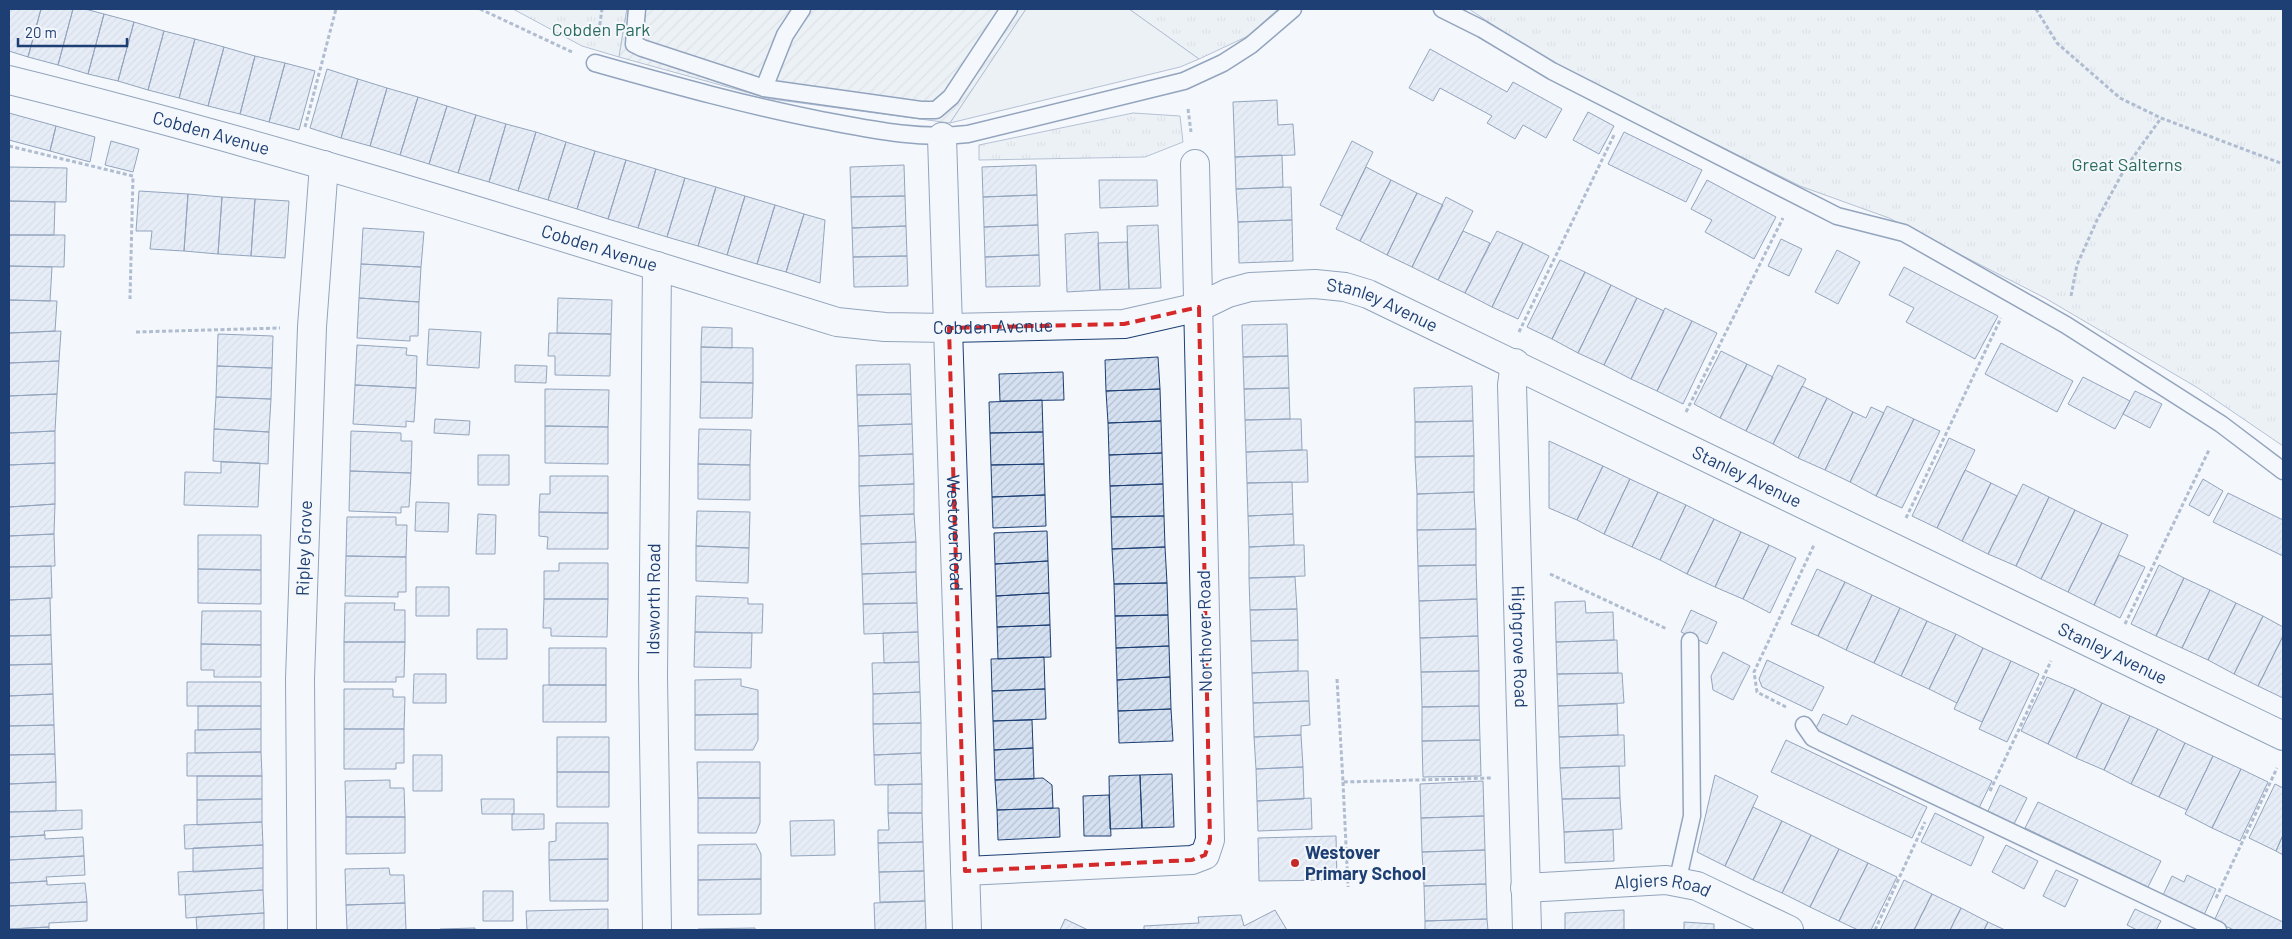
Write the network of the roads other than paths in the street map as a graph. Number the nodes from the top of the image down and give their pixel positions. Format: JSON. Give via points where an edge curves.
{"nodes":[{"id":1,"x":637,"y":9,"type":"edge"},
{"id":2,"x":802,"y":9,"type":"edge"},
{"id":3,"x":1009,"y":9,"type":"edge"},
{"id":4,"x":1293,"y":9,"type":"edge"},
{"id":5,"x":1442,"y":9,"type":"edge"},
{"id":6,"x":595,"y":63,"type":"road end"},
{"id":7,"x":9,"y":80,"type":"edge"},
{"id":8,"x":764,"y":88,"type":"junction"},
{"id":9,"x":942,"y":137,"type":"junction"},
{"id":10,"x":1195,"y":164,"type":"road end"},
{"id":11,"x":324,"y":165,"type":"junction"},
{"id":12,"x":657,"y":266,"type":"junction"},
{"id":13,"x":1199,"y":307,"type":"junction"},
{"id":14,"x":949,"y":328,"type":"junction"},
{"id":15,"x":1510,"y":361,"type":"junction"},
{"id":16,"x":2283,"y":472,"type":"edge"},
{"id":17,"x":1690,"y":640,"type":"road end"},
{"id":18,"x":1804,"y":725,"type":"road end"},
{"id":19,"x":2283,"y":736,"type":"edge"},
{"id":20,"x":965,"y":871,"type":"junction"},
{"id":21,"x":1677,"y":883,"type":"junction"},
{"id":22,"x":1525,"y":888,"type":"junction"},
{"id":23,"x":2211,"y":927,"type":"edge"},
{"id":24,"x":302,"y":930,"type":"edge"},
{"id":25,"x":657,"y":930,"type":"edge"},
{"id":26,"x":967,"y":930,"type":"edge"},
{"id":27,"x":1527,"y":930,"type":"edge"},
{"id":28,"x":1789,"y":930,"type":"edge"}],
"edges":[{"from":1,"to":8,"type":"lane","via":[[634,44]]},
{"from":2,"to":8,"type":"lane","via":[[785,35]]},
{"from":3,"to":8,"type":"lane","via":[[951,97],[936,110]]},
{"from":4,"to":9,"type":"lane","via":[[1223,63],[1184,81],[968,134]]},
{"from":5,"to":16,"type":"lane","via":[[1552,71],[1837,216],[1904,233],[2066,325],[2221,424]]},
{"from":6,"to":9,"type":"lane","via":[[756,107],[888,132]]},
{"from":7,"to":11,"type":"street","name":"Cobden Avenue","via":[[142,113]]},
{"from":9,"to":14,"type":"street","name":"Westover Road"},
{"from":10,"to":13,"type":"street","name":"Northover Road"},
{"from":11,"to":12,"type":"street","name":"Cobden Avenue"},
{"from":11,"to":24,"type":"street","name":"Ripley Grove","via":[[312,327],[300,679]]},
{"from":12,"to":14,"type":"street","name":"Cobden Avenue","via":[[837,322]]},
{"from":12,"to":25,"type":"street","name":"Idsworth Road","via":[[653,676]]},
{"from":13,"to":14,"type":"street","name":"Cobden Avenue","via":[[1124,324]]},
{"from":13,"to":15,"type":"street","name":"Stanley Avenue","via":[[1250,287],[1315,284],[1345,287],[1368,294]]},
{"from":13,"to":20,"type":"street","name":"Northover Road","via":[[1210,840],[1205,855],[1192,860]]},
{"from":14,"to":20,"type":"street","name":"Westover Road"},
{"from":15,"to":19,"type":"street","name":"Stanley Avenue"},
{"from":15,"to":22,"type":"street","name":"Highgrove Road"},
{"from":17,"to":21,"type":"lane","via":[[1692,816]]},
{"from":18,"to":23,"type":"lane","via":[[1812,738]]},
{"from":20,"to":26,"type":"street","name":"Westover Road"},
{"from":21,"to":22,"type":"street","name":"Algiers Road","via":[[1666,880]]},
{"from":21,"to":28,"type":"street","name":"Algiers Road","via":[[1697,886]]},
{"from":22,"to":27,"type":"street","name":"Highgrove Road"}]}
